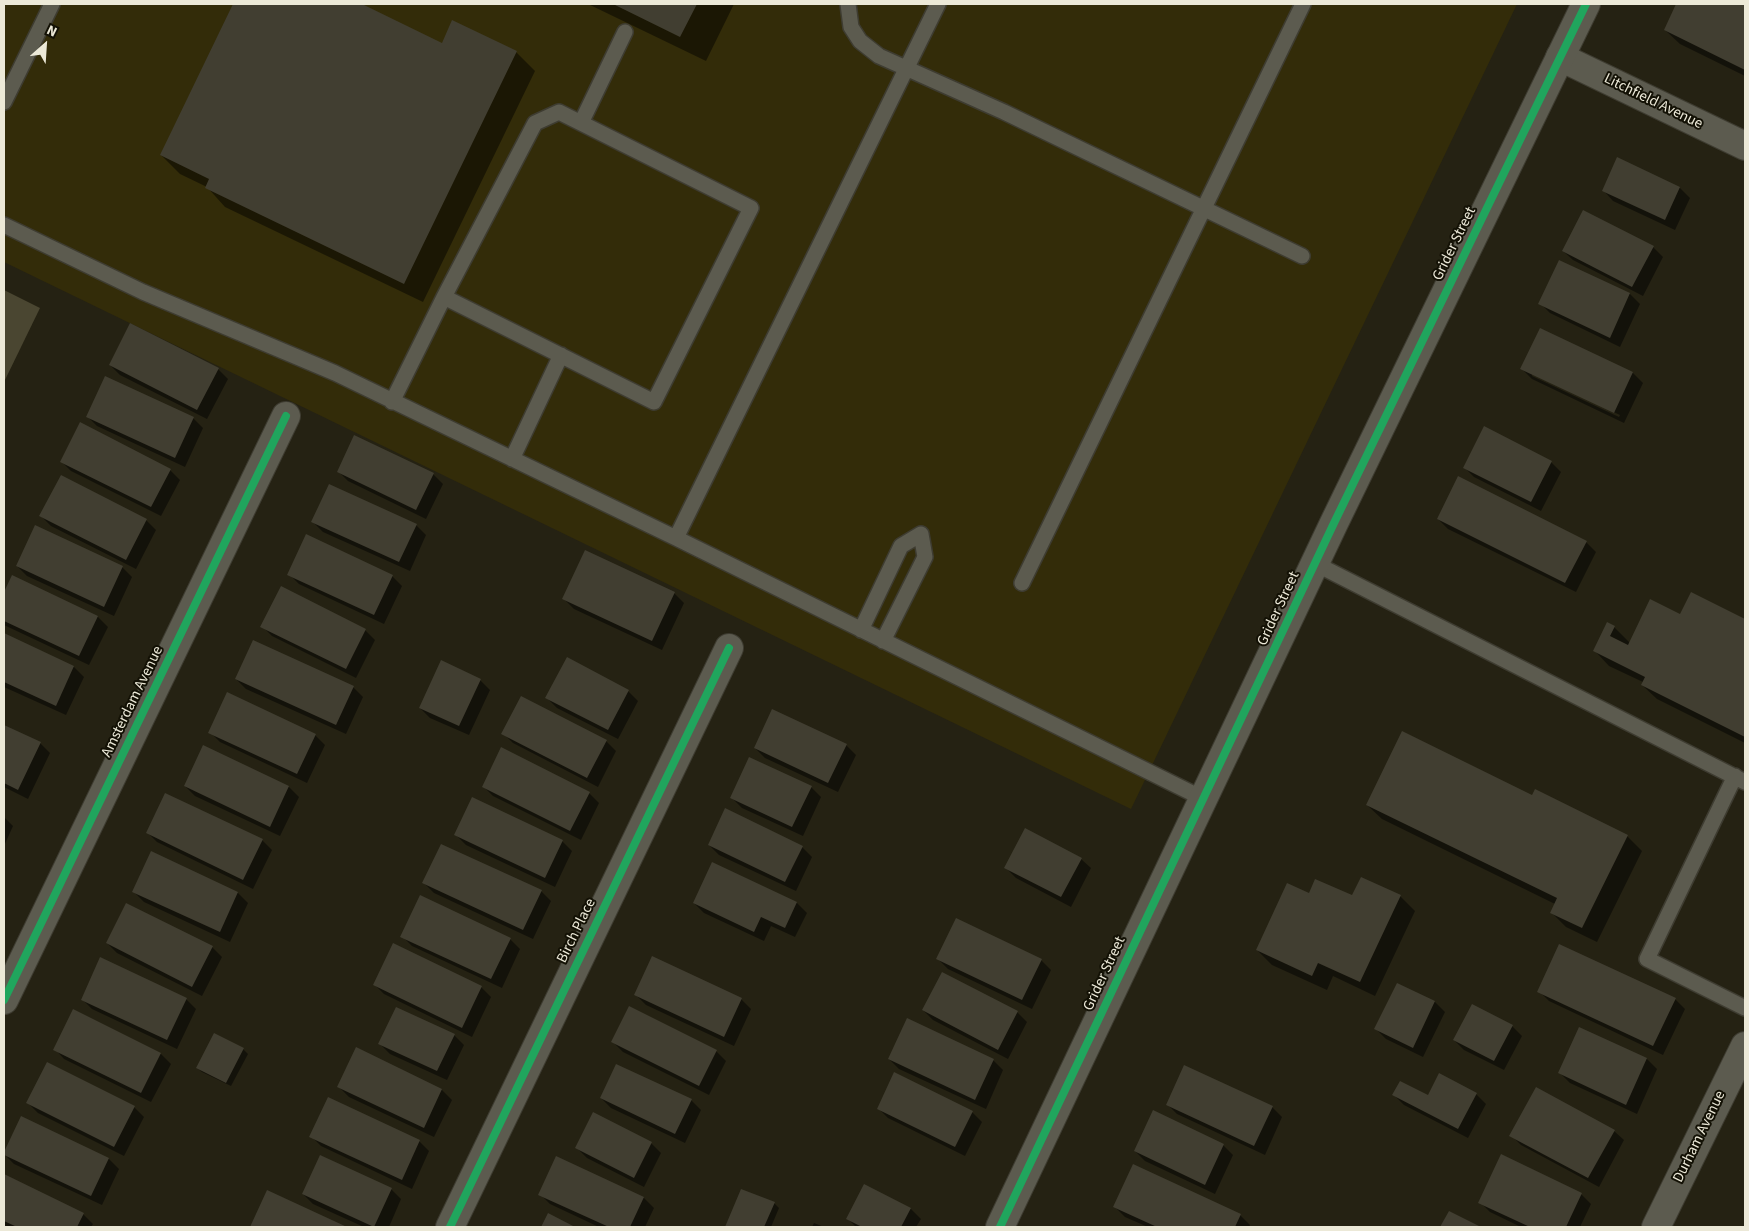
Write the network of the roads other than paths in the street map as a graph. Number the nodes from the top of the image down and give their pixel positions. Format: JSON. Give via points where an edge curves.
{"nodes":[{"id":1,"x":52,"y":4,"type":"edge"},
{"id":2,"x":848,"y":4,"type":"edge"},
{"id":3,"x":938,"y":4,"type":"edge"},
{"id":4,"x":1303,"y":4,"type":"edge"},
{"id":5,"x":1586,"y":4,"type":"edge"},
{"id":6,"x":625,"y":32,"type":"dead end"},
{"id":7,"x":1560,"y":57,"type":"junction"},
{"id":8,"x":906,"y":69,"type":"junction"},
{"id":9,"x":4,"y":102,"type":"edge"},
{"id":10,"x":581,"y":123,"type":"junction"},
{"id":11,"x":1745,"y":146,"type":"edge"},
{"id":12,"x":1204,"y":208,"type":"junction"},
{"id":13,"x":4,"y":225,"type":"edge"},
{"id":14,"x":1302,"y":256,"type":"dead end"},
{"id":15,"x":444,"y":297,"type":"junction"},
{"id":16,"x":560,"y":355,"type":"junction"},
{"id":17,"x":392,"y":402,"type":"junction"},
{"id":18,"x":286,"y":416,"type":"dead end"},
{"id":19,"x":512,"y":459,"type":"junction"},
{"id":20,"x":676,"y":538,"type":"junction"},
{"id":21,"x":1316,"y":564,"type":"junction"},
{"id":22,"x":1022,"y":584,"type":"dead end"},
{"id":23,"x":861,"y":630,"type":"junction"},
{"id":24,"x":883,"y":640,"type":"junction"},
{"id":25,"x":729,"y":648,"type":"dead end"},
{"id":26,"x":1740,"y":779,"type":"edge"},
{"id":27,"x":1204,"y":799,"type":"junction"},
{"id":28,"x":4,"y":1000,"type":"edge"},
{"id":29,"x":1745,"y":1008,"type":"edge"},
{"id":30,"x":1745,"y":1046,"type":"edge"},
{"id":31,"x":450,"y":1227,"type":"edge"},
{"id":32,"x":1000,"y":1227,"type":"edge"},
{"id":33,"x":1656,"y":1227,"type":"edge"}],
"edges":[{"from":1,"to":9,"type":"lane"},
{"from":2,"to":8,"type":"lane","via":[[851,27],[860,41],[879,56]]},
{"from":3,"to":8,"type":"lane"},
{"from":4,"to":12,"type":"lane"},
{"from":5,"to":7,"type":"street","name":"Grider Street"},
{"from":6,"to":10,"type":"lane"},
{"from":7,"to":11,"type":"street","name":"Litchfield Avenue"},
{"from":7,"to":21,"type":"street","name":"Grider Street"},
{"from":8,"to":12,"type":"lane"},
{"from":8,"to":20,"type":"lane"},
{"from":10,"to":15,"type":"lane","via":[[559,112],[535,123]]},
{"from":10,"to":16,"type":"lane","via":[[751,208],[654,402]]},
{"from":12,"to":14,"type":"lane"},
{"from":12,"to":22,"type":"lane"},
{"from":13,"to":17,"type":"lane","via":[[143,292],[335,373]]},
{"from":15,"to":16,"type":"lane"},
{"from":15,"to":17,"type":"lane"},
{"from":16,"to":19,"type":"lane"},
{"from":17,"to":19,"type":"lane"},
{"from":18,"to":28,"type":"street","name":"Amsterdam Avenue"},
{"from":19,"to":20,"type":"lane"},
{"from":20,"to":23,"type":"lane"},
{"from":21,"to":26,"type":"lane"},
{"from":21,"to":27,"type":"street","name":"Grider Street"},
{"from":23,"to":24,"type":"lane"},
{"from":23,"to":24,"type":"lane","via":[[901,546],[921,534],[925,557]]},
{"from":24,"to":27,"type":"lane"},
{"from":25,"to":31,"type":"street","name":"Birch Place"},
{"from":26,"to":29,"type":"lane","via":[[1647,958]]},
{"from":27,"to":32,"type":"street","name":"Grider Street"},
{"from":30,"to":33,"type":"street","name":"Durham Avenue"}]}
